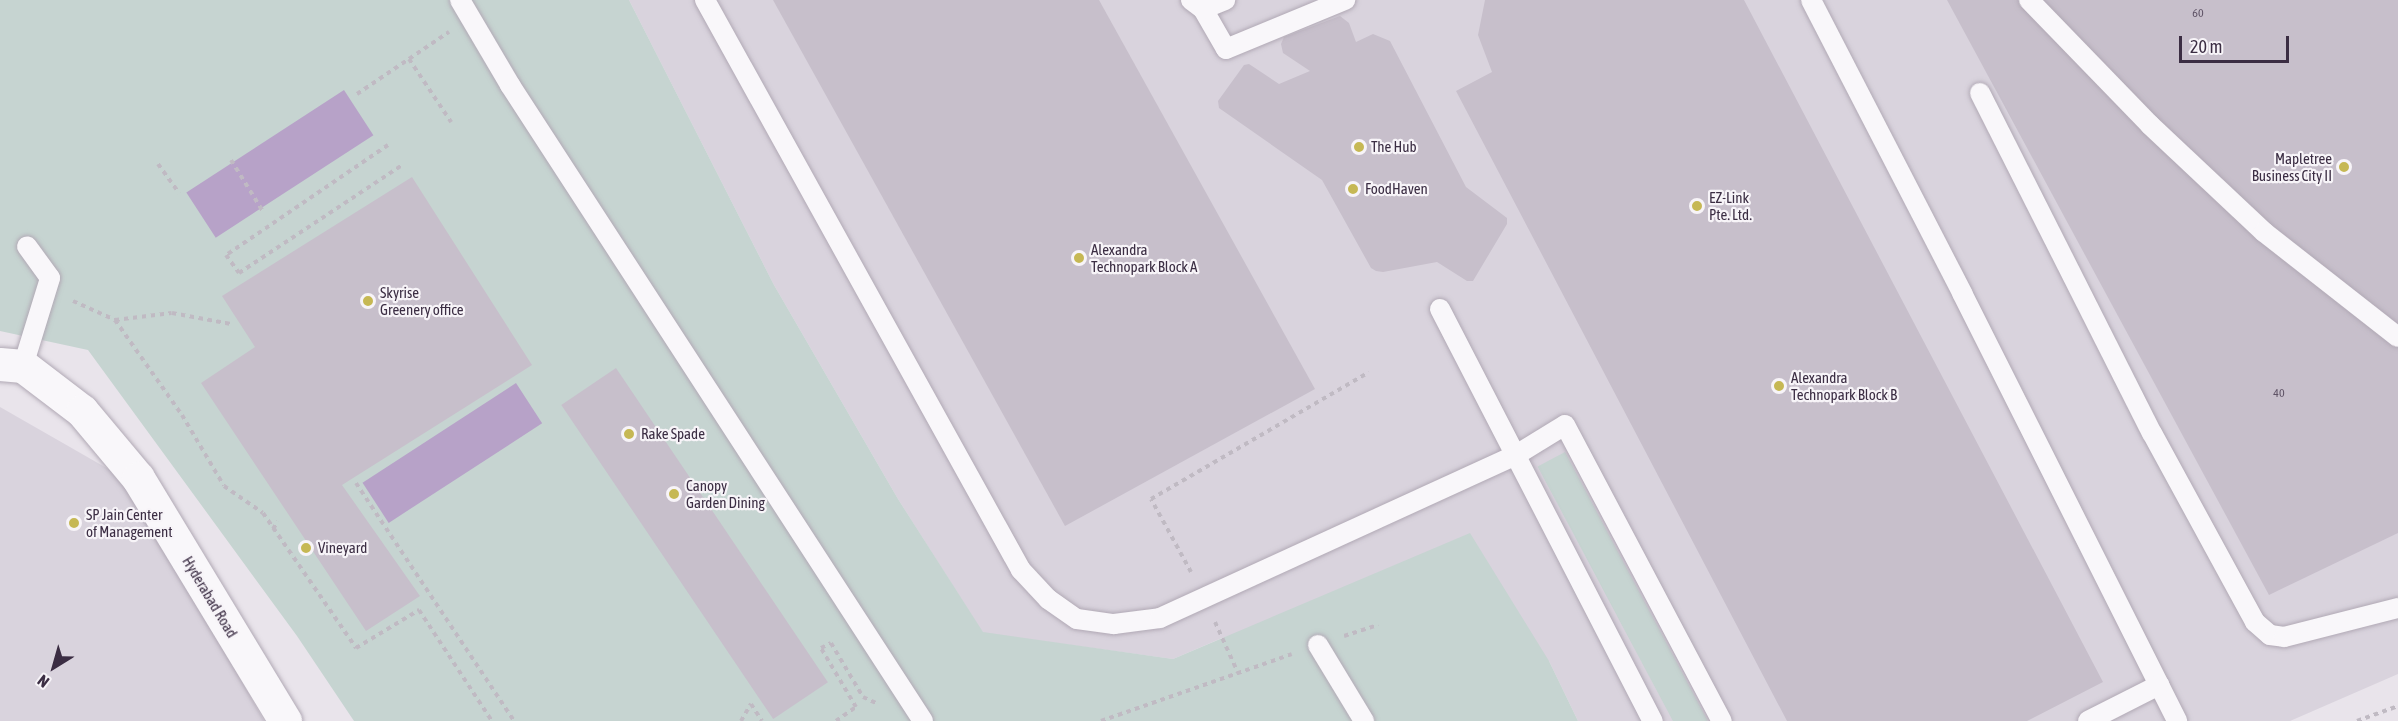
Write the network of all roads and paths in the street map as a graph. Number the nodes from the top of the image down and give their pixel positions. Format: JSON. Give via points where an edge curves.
{"nodes":[{"id":1,"x":460,"y":0,"type":"edge"},
{"id":2,"x":705,"y":0,"type":"edge"},
{"id":3,"x":1225,"y":0,"type":"edge"},
{"id":4,"x":1345,"y":0,"type":"edge"},
{"id":5,"x":1811,"y":0,"type":"edge"},
{"id":6,"x":2030,"y":0,"type":"edge"},
{"id":7,"x":1197,"y":4,"type":"edge"},
{"id":8,"x":470,"y":18,"type":"junction"},
{"id":9,"x":409,"y":59,"type":"junction"},
{"id":10,"x":1980,"y":93,"type":"dead end"},
{"id":11,"x":357,"y":94,"type":"dead end"},
{"id":12,"x":451,"y":122,"type":"dead end"},
{"id":13,"x":388,"y":145,"type":"dead end"},
{"id":14,"x":231,"y":160,"type":"dead end"},
{"id":15,"x":158,"y":164,"type":"dead end"},
{"id":16,"x":402,"y":165,"type":"dead end"},
{"id":17,"x":179,"y":193,"type":"dead end"},
{"id":18,"x":262,"y":210,"type":"dead end"},
{"id":19,"x":27,"y":246,"type":"dead end"},
{"id":20,"x":1440,"y":309,"type":"dead end"},
{"id":21,"x":231,"y":324,"type":"dead end"},
{"id":22,"x":2398,"y":337,"type":"edge"},
{"id":23,"x":11,"y":365,"type":"edge"},
{"id":24,"x":1369,"y":372,"type":"dead end"},
{"id":25,"x":1516,"y":455,"type":"junction"},
{"id":26,"x":357,"y":483,"type":"dead end"},
{"id":27,"x":278,"y":521,"type":"dead end"},
{"id":28,"x":273,"y":529,"type":"junction"},
{"id":29,"x":1204,"y":597,"type":"junction"},
{"id":30,"x":2398,"y":608,"type":"edge"},
{"id":31,"x":1378,"y":625,"type":"dead end"},
{"id":32,"x":1318,"y":645,"type":"junction"},
{"id":33,"x":1238,"y":673,"type":"junction"},
{"id":34,"x":2158,"y":685,"type":"junction"},
{"id":35,"x":910,"y":702,"type":"junction"},
{"id":36,"x":2398,"y":706,"type":"edge"},
{"id":37,"x":285,"y":721,"type":"edge"},
{"id":38,"x":492,"y":721,"type":"edge"},
{"id":39,"x":514,"y":721,"type":"edge"},
{"id":40,"x":741,"y":721,"type":"edge"},
{"id":41,"x":762,"y":721,"type":"edge"},
{"id":42,"x":836,"y":721,"type":"edge"},
{"id":43,"x":923,"y":721,"type":"edge"},
{"id":44,"x":1101,"y":721,"type":"edge"},
{"id":45,"x":1364,"y":721,"type":"edge"},
{"id":46,"x":1653,"y":721,"type":"edge"},
{"id":47,"x":1722,"y":721,"type":"edge"},
{"id":48,"x":2088,"y":721,"type":"edge"},
{"id":49,"x":2177,"y":721,"type":"edge"},
{"id":50,"x":2357,"y":721,"type":"edge"}],
"edges":[{"from":1,"to":8,"type":"lane"},
{"from":2,"to":29,"type":"lane","via":[[1021,570],[1048,599],[1077,619],[1114,624],[1160,618]]},
{"from":3,"to":7,"type":"lane"},
{"from":4,"to":7,"type":"lane","via":[[1226,49]]},
{"from":5,"to":34,"type":"lane"},
{"from":6,"to":22,"type":"lane","via":[[2150,125],[2264,232]]},
{"from":8,"to":9,"type":"path"},
{"from":8,"to":35,"type":"lane"},
{"from":9,"to":11,"type":"path"},
{"from":9,"to":12,"type":"path"},
{"from":10,"to":30,"type":"lane","via":[[2152,433],[2255,622],[2270,635],[2283,637]]},
{"from":13,"to":16,"type":"path","via":[[226,255],[239,273]]},
{"from":14,"to":18,"type":"path"},
{"from":15,"to":17,"type":"path"},
{"from":19,"to":23,"type":"lane","via":[[50,278]]},
{"from":20,"to":25,"type":"lane"},
{"from":21,"to":28,"type":"path","via":[[172,313],[115,320],[182,415],[224,486],[263,513]]},
{"from":23,"to":37,"type":"street","name":"Hyderabad Road","via":[[82,411],[138,478]]},
{"from":24,"to":29,"type":"path","via":[[1151,499]]},
{"from":25,"to":29,"type":"lane"},
{"from":25,"to":46,"type":"lane"},
{"from":25,"to":47,"type":"lane","via":[[1565,425]]},
{"from":26,"to":39,"type":"path"},
{"from":27,"to":28,"type":"path"},
{"from":28,"to":38,"type":"path","via":[[356,648],[419,610]]},
{"from":29,"to":33,"type":"path"},
{"from":31,"to":32,"type":"path"},
{"from":32,"to":33,"type":"path"},
{"from":32,"to":45,"type":"lane"},
{"from":33,"to":44,"type":"path"},
{"from":34,"to":48,"type":"lane"},
{"from":34,"to":49,"type":"lane"},
{"from":35,"to":42,"type":"path","via":[[892,712],[863,697],[831,643],[821,648],[856,707]]},
{"from":35,"to":43,"type":"lane"},
{"from":36,"to":50,"type":"path"},
{"from":40,"to":41,"type":"path","via":[[751,704]]}]}
